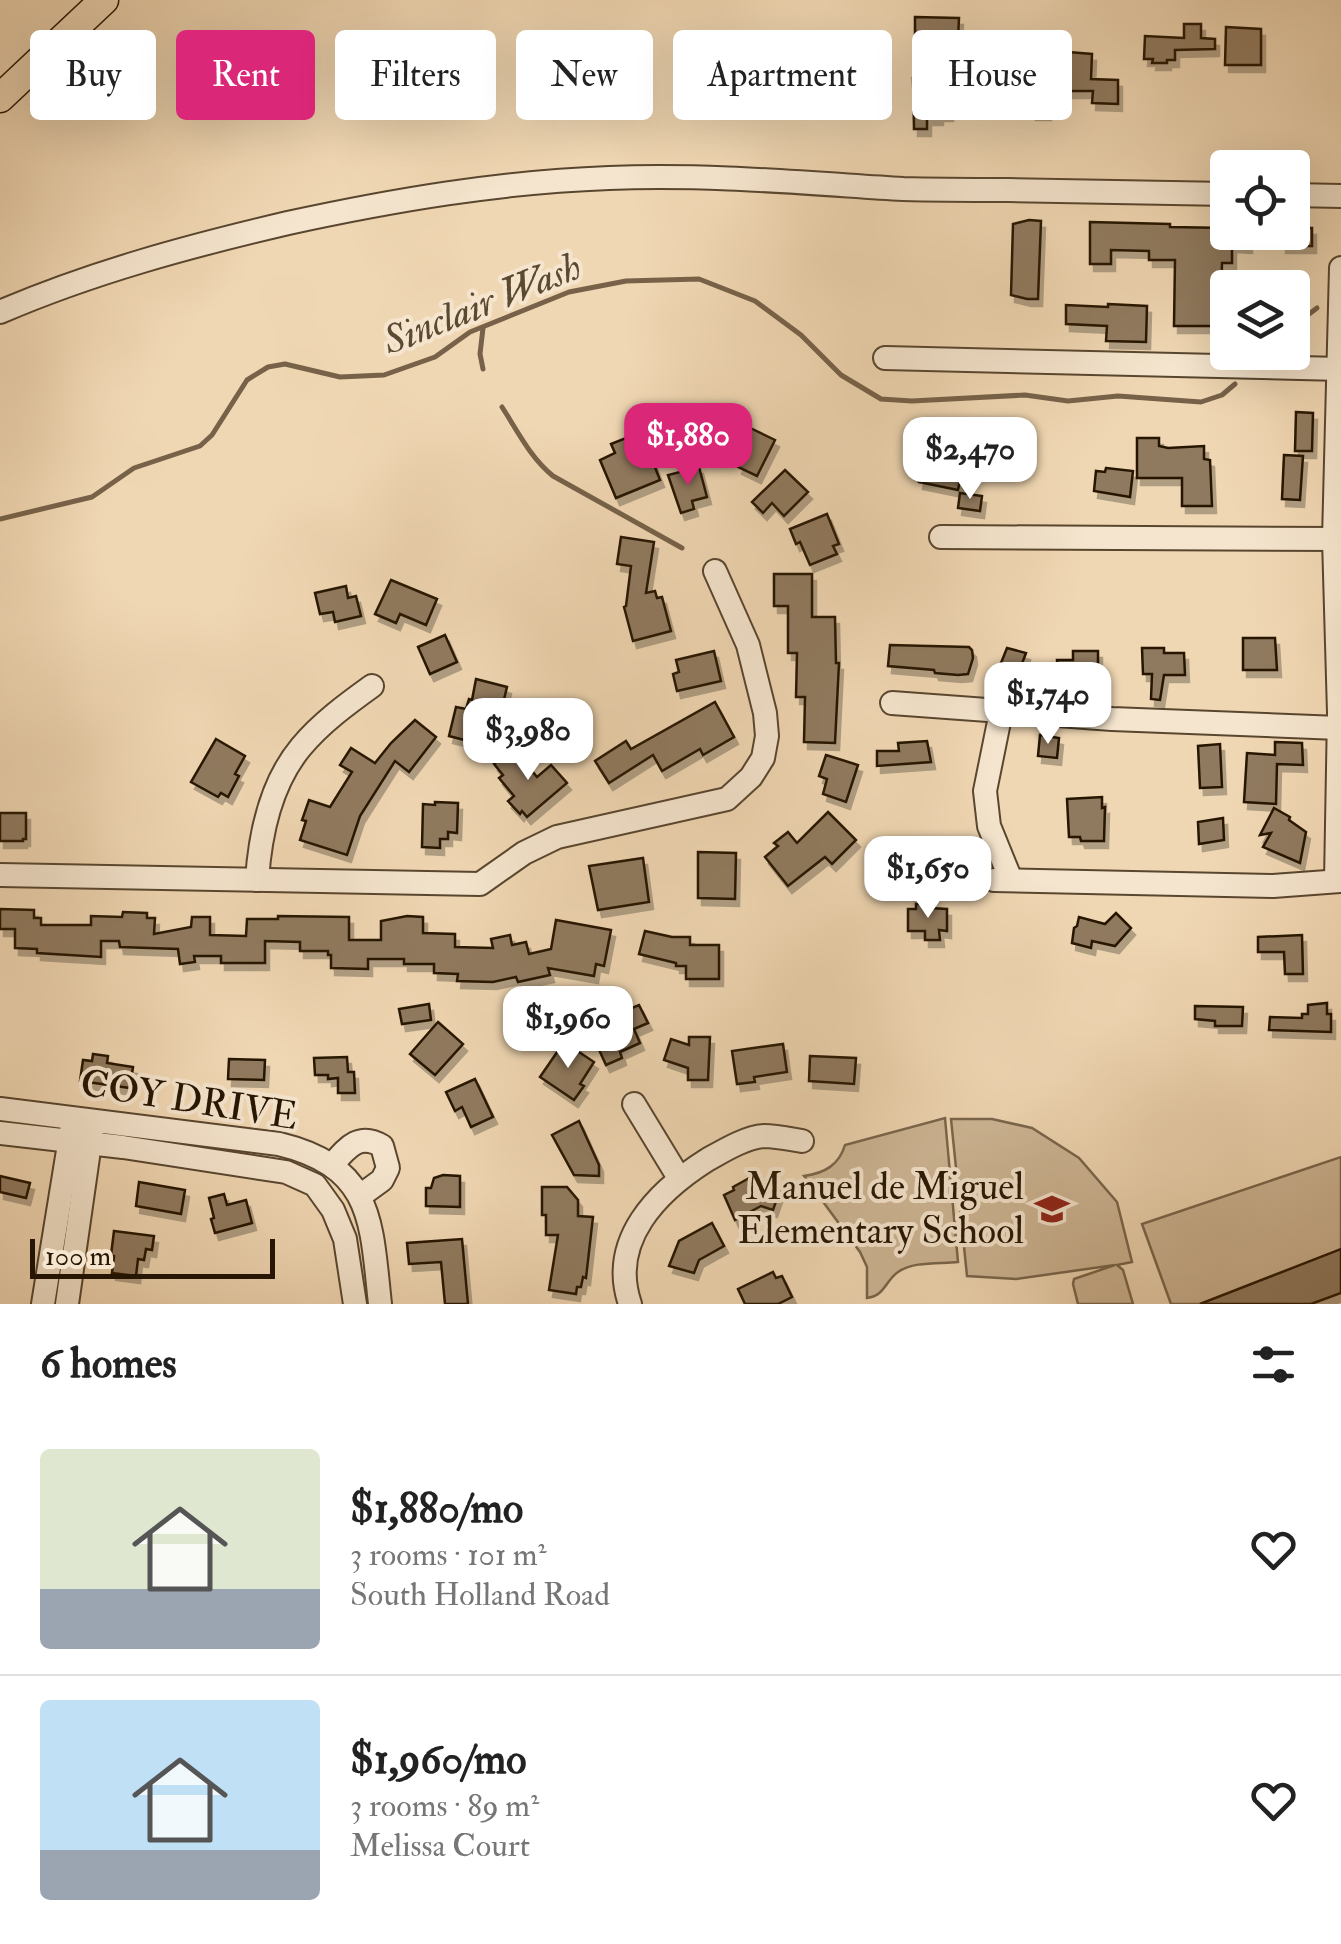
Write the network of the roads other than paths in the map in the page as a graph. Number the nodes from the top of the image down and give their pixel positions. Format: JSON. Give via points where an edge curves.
{"nodes":[{"id":1,"x":104,"y":0,"type":"edge"},
{"id":2,"x":0,"y":98,"type":"edge"},
{"id":3,"x":1210,"y":194,"type":"edge"},
{"id":4,"x":1310,"y":195,"type":"edge"},
{"id":5,"x":1341,"y":196,"type":"edge"},
{"id":6,"x":1341,"y":268,"type":"edge"},
{"id":7,"x":0,"y":312,"type":"edge"},
{"id":8,"x":885,"y":358,"type":"dead end"},
{"id":9,"x":1340,"y":369,"type":"edge"},
{"id":10,"x":942,"y":537,"type":"dead end"},
{"id":11,"x":1338,"y":539,"type":"edge"},
{"id":12,"x":715,"y":570,"type":"dead end"},
{"id":13,"x":372,"y":686,"type":"dead end"},
{"id":14,"x":892,"y":703,"type":"dead end"},
{"id":15,"x":1001,"y":712,"type":"junction"},
{"id":16,"x":1340,"y":718,"type":"edge"},
{"id":17,"x":0,"y":875,"type":"edge"},
{"id":18,"x":257,"y":880,"type":"junction"},
{"id":19,"x":1338,"y":881,"type":"edge"},
{"id":20,"x":634,"y":1104,"type":"dead end"},
{"id":21,"x":0,"y":1109,"type":"edge"},
{"id":22,"x":81,"y":1130,"type":"junction"},
{"id":23,"x":0,"y":1133,"type":"edge"},
{"id":24,"x":802,"y":1141,"type":"dead end"},
{"id":25,"x":332,"y":1166,"type":"junction"},
{"id":26,"x":679,"y":1178,"type":"junction"},
{"id":27,"x":360,"y":1196,"type":"junction"},
{"id":28,"x":43,"y":1304,"type":"edge"},
{"id":29,"x":67,"y":1304,"type":"edge"},
{"id":30,"x":355,"y":1304,"type":"edge"},
{"id":31,"x":380,"y":1304,"type":"edge"},
{"id":32,"x":630,"y":1304,"type":"edge"}],
"edges":[{"from":1,"to":2,"type":"main road"},
{"from":3,"to":7,"type":"street","via":[[655,177],[486,186],[224,238]]},
{"from":4,"to":5,"type":"street"},
{"from":6,"to":9,"type":"street"},
{"from":8,"to":9,"type":"street"},
{"from":9,"to":11,"type":"street"},
{"from":10,"to":11,"type":"street"},
{"from":11,"to":16,"type":"street"},
{"from":12,"to":18,"type":"street","via":[[748,645],[767,736],[763,758],[727,799],[557,837],[480,884]]},
{"from":13,"to":18,"type":"street","via":[[299,749],[264,826]]},
{"from":14,"to":15,"type":"street"},
{"from":15,"to":16,"type":"street","via":[[1112,720]]},
{"from":15,"to":19,"type":"street","via":[[985,792],[1002,880],[1273,886]]},
{"from":16,"to":19,"type":"street"},
{"from":17,"to":18,"type":"street"},
{"from":20,"to":26,"type":"street"},
{"from":21,"to":22,"type":"street","name":"COY DRIVE"},
{"from":22,"to":23,"type":"street","name":"COY DRIVE"},
{"from":22,"to":25,"type":"street","name":"COY DRIVE","via":[[280,1144]]},
{"from":22,"to":28,"type":"street"},
{"from":22,"to":29,"type":"street"},
{"from":22,"to":30,"type":"street","name":"COY DRIVE","via":[[286,1172],[314,1185],[345,1239]]},
{"from":24,"to":26,"type":"street","via":[[761,1136]]},
{"from":25,"to":27,"type":"street","name":"COY DRIVE"},
{"from":25,"to":27,"type":"street","via":[[360,1140],[382,1146],[388,1168]]},
{"from":26,"to":32,"type":"street","via":[[637,1228],[625,1267]]},
{"from":27,"to":31,"type":"street","name":"COY DRIVE","via":[[369,1217]]}]}
